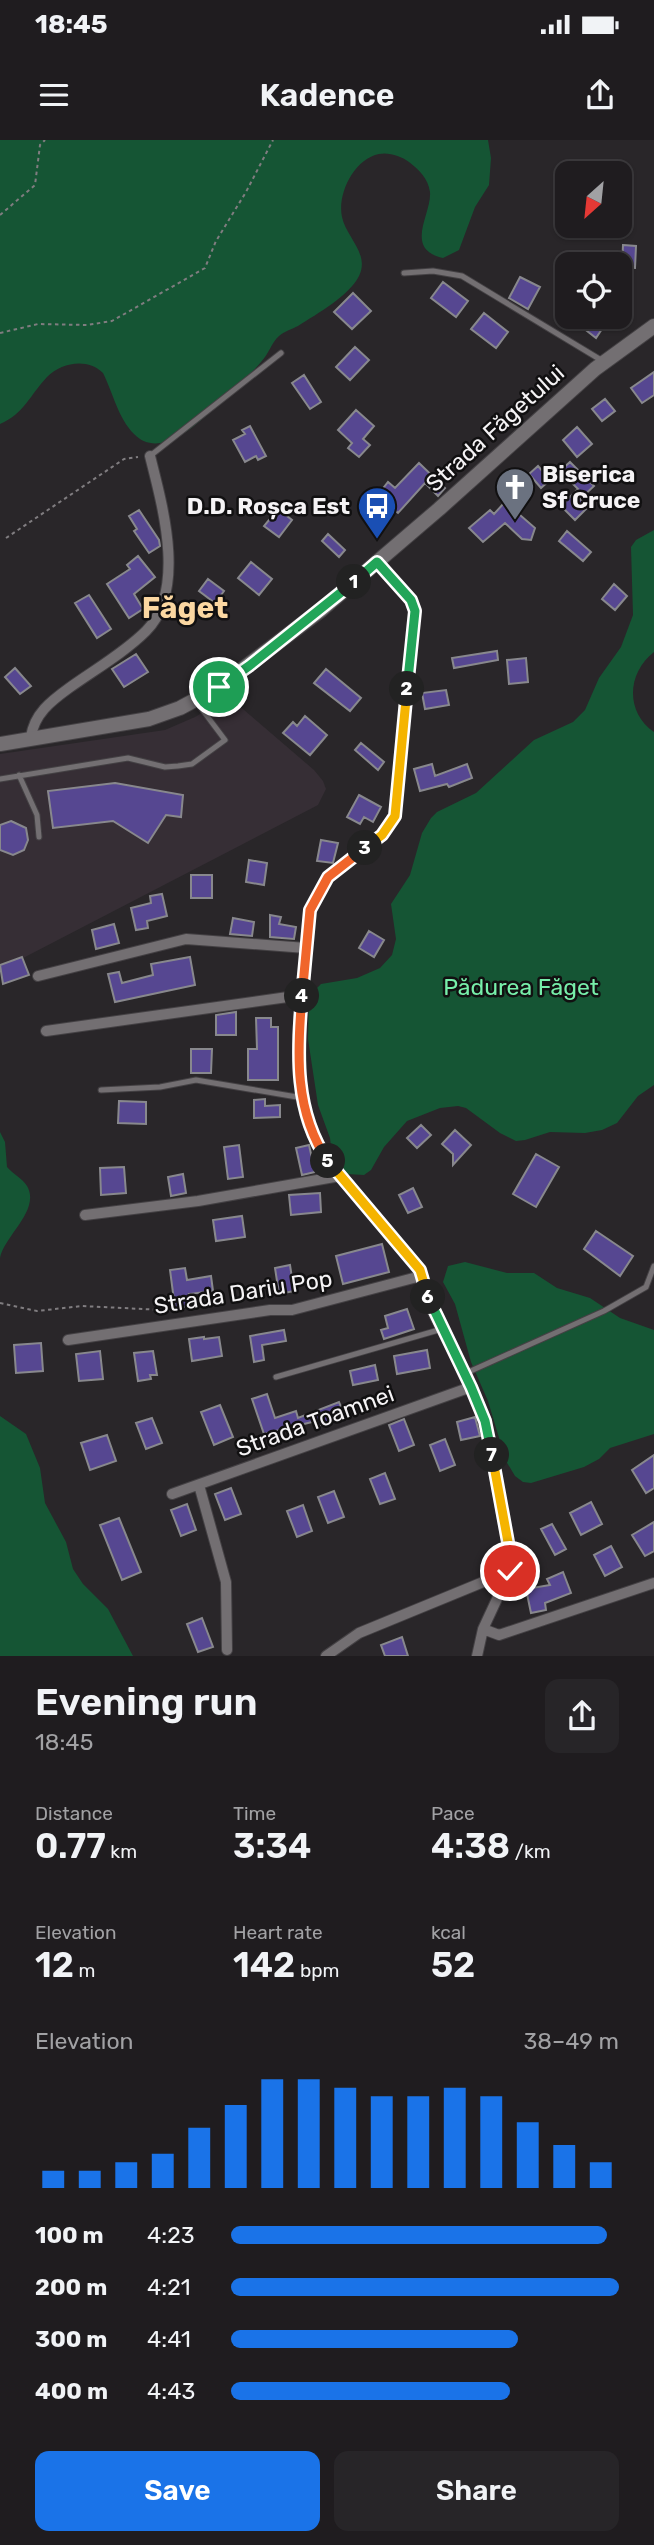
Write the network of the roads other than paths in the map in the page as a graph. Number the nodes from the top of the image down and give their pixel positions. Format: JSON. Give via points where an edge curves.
{"nodes":[{"id":1,"x":404,"y":273,"type":"dead end"},
{"id":2,"x":654,"y":326,"type":"edge"},
{"id":3,"x":281,"y":353,"type":"dead end"},
{"id":4,"x":604,"y":362,"type":"junction"},
{"id":5,"x":150,"y":456,"type":"joint"},
{"id":6,"x":377,"y":562,"type":"junction"},
{"id":7,"x":195,"y":700,"type":"junction"},
{"id":8,"x":31,"y":737,"type":"junction"},
{"id":9,"x":0,"y":744,"type":"edge"},
{"id":10,"x":19,"y":775,"type":"junction"},
{"id":11,"x":0,"y":779,"type":"edge"},
{"id":12,"x":39,"y":837,"type":"dead end"},
{"id":13,"x":306,"y":948,"type":"junction"},
{"id":14,"x":38,"y":976,"type":"dead end"},
{"id":15,"x":302,"y":995,"type":"junction"},
{"id":16,"x":46,"y":1031,"type":"dead end"},
{"id":17,"x":101,"y":1090,"type":"dead end"},
{"id":18,"x":303,"y":1098,"type":"junction"},
{"id":19,"x":340,"y":1176,"type":"junction"},
{"id":20,"x":85,"y":1214,"type":"dead end"},
{"id":21,"x":654,"y":1266,"type":"edge"},
{"id":22,"x":421,"y":1276,"type":"junction"},
{"id":23,"x":442,"y":1329,"type":"junction"},
{"id":24,"x":68,"y":1340,"type":"dead end"},
{"id":25,"x":464,"y":1374,"type":"junction"},
{"id":26,"x":275,"y":1377,"type":"dead end"},
{"id":27,"x":471,"y":1387,"type":"junction"},
{"id":28,"x":199,"y":1485,"type":"junction"},
{"id":29,"x":172,"y":1494,"type":"dead end"},
{"id":30,"x":510,"y":1571,"type":"junction"},
{"id":31,"x":654,"y":1583,"type":"edge"},
{"id":32,"x":483,"y":1629,"type":"junction"},
{"id":33,"x":227,"y":1650,"type":"dead end"},
{"id":34,"x":327,"y":1656,"type":"edge"},
{"id":35,"x":477,"y":1656,"type":"edge"}],
"edges":[{"from":1,"to":4,"type":"lane","via":[[462,276]]},
{"from":2,"to":4,"type":"main road","name":"Strada Făgetului"},
{"from":3,"to":5,"type":"lane"},
{"from":4,"to":6,"type":"main road","name":"Strada Făgetului"},
{"from":5,"to":8,"type":"street","via":[[168,529],[166,591],[157,615],[132,642],[53,699],[33,723]]},
{"from":6,"to":7,"type":"main road","name":"Strada Făgetului","via":[[249,666]]},
{"from":6,"to":13,"type":"street","via":[[411,600],[415,611],[395,816],[382,835],[328,877],[310,910]]},
{"from":7,"to":8,"type":"main road","name":"Strada Făgetului","via":[[149,719]]},
{"from":7,"to":10,"type":"lane","via":[[225,740],[192,764],[165,766],[128,758]]},
{"from":8,"to":9,"type":"main road","name":"Strada Făgetului"},
{"from":10,"to":11,"type":"lane"},
{"from":10,"to":12,"type":"lane","via":[[37,815]]},
{"from":13,"to":14,"type":"street","via":[[186,939]]},
{"from":13,"to":15,"type":"street"},
{"from":15,"to":16,"type":"street"},
{"from":15,"to":18,"type":"street","via":[[298,1035]]},
{"from":17,"to":18,"type":"lane","via":[[196,1080]]},
{"from":18,"to":19,"type":"street","via":[[320,1150]]},
{"from":19,"to":20,"type":"street","via":[[198,1201]]},
{"from":19,"to":22,"type":"street"},
{"from":21,"to":25,"type":"lane","via":[[646,1287],[615,1305]]},
{"from":22,"to":23,"type":"street"},
{"from":22,"to":24,"type":"street","name":"Strada Dariu Pop","via":[[292,1310]]},
{"from":23,"to":25,"type":"street"},
{"from":23,"to":26,"type":"lane"},
{"from":25,"to":27,"type":"street"},
{"from":27,"to":28,"type":"street","name":"Strada Toamnei"},
{"from":27,"to":30,"type":"street","via":[[485,1421]]},
{"from":28,"to":29,"type":"street","name":"Strada Toamnei"},
{"from":28,"to":33,"type":"street","via":[[226,1583]]},
{"from":30,"to":32,"type":"street"},
{"from":30,"to":34,"type":"street","via":[[359,1633]]},
{"from":31,"to":32,"type":"street","via":[[499,1634]]},
{"from":32,"to":35,"type":"street"}]}
